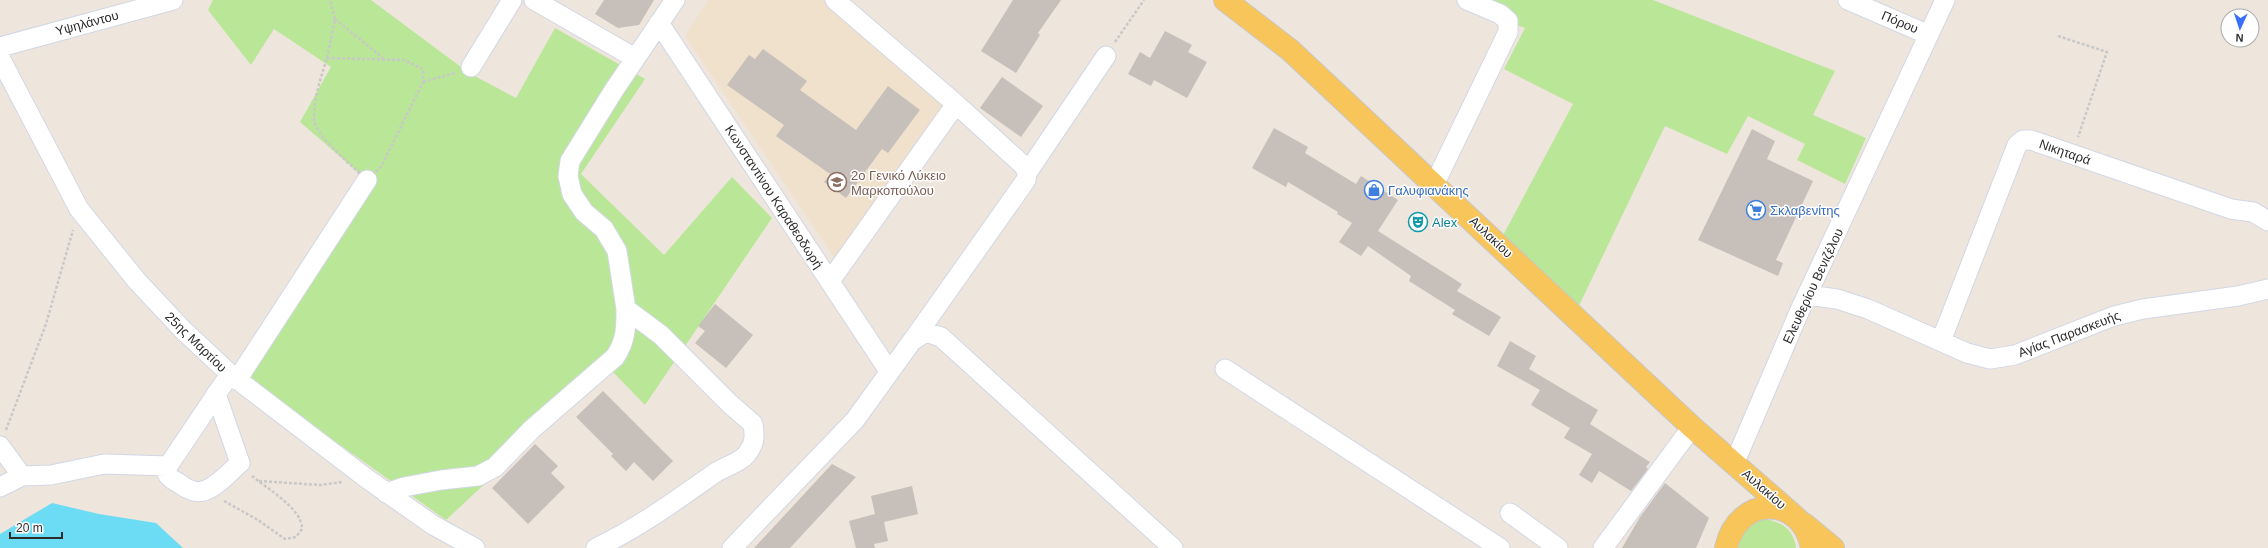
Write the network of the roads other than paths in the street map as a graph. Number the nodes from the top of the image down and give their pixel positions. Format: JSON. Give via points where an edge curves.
{"nodes":[{"id":1,"x":173,"y":0,"type":"edge"},
{"id":2,"x":512,"y":0,"type":"edge"},
{"id":3,"x":534,"y":0,"type":"edge"},
{"id":4,"x":675,"y":0,"type":"edge"},
{"id":5,"x":835,"y":0,"type":"edge"},
{"id":6,"x":1225,"y":0,"type":"edge"},
{"id":7,"x":1467,"y":0,"type":"edge"},
{"id":8,"x":1848,"y":0,"type":"edge"},
{"id":9,"x":1945,"y":0,"type":"edge"},
{"id":10,"x":659,"y":23,"type":"junction"},
{"id":11,"x":1929,"y":35,"type":"junction"},
{"id":12,"x":0,"y":47,"type":"edge"},
{"id":13,"x":1106,"y":56,"type":"road end"},
{"id":14,"x":0,"y":58,"type":"edge"},
{"id":15,"x":635,"y":58,"type":"junction"},
{"id":16,"x":471,"y":67,"type":"road end"},
{"id":17,"x":956,"y":104,"type":"junction"},
{"id":18,"x":1027,"y":173,"type":"junction"},
{"id":19,"x":367,"y":180,"type":"road end"},
{"id":20,"x":1434,"y":185,"type":"junction"},
{"id":21,"x":2268,"y":221,"type":"edge"},
{"id":22,"x":830,"y":281,"type":"junction"},
{"id":23,"x":2268,"y":289,"type":"edge"},
{"id":24,"x":1808,"y":295,"type":"junction"},
{"id":25,"x":626,"y":309,"type":"junction"},
{"id":26,"x":912,"y":341,"type":"junction"},
{"id":27,"x":1941,"y":342,"type":"junction"},
{"id":28,"x":1225,"y":369,"type":"dead end"},
{"id":29,"x":889,"y":371,"type":"junction"},
{"id":30,"x":233,"y":377,"type":"junction"},
{"id":31,"x":216,"y":394,"type":"junction"},
{"id":32,"x":1692,"y":427,"type":"junction"},
{"id":33,"x":3,"y":439,"type":"edge"},
{"id":34,"x":1734,"y":464,"type":"junction"},
{"id":35,"x":168,"y":466,"type":"junction"},
{"id":36,"x":22,"y":476,"type":"junction"},
{"id":37,"x":0,"y":487,"type":"edge"},
{"id":38,"x":386,"y":493,"type":"junction"},
{"id":39,"x":1510,"y":513,"type":"dead end"},
{"id":40,"x":1798,"y":519,"type":"junction"},
{"id":41,"x":1737,"y":522,"type":"junction"},
{"id":42,"x":475,"y":548,"type":"edge"},
{"id":43,"x":596,"y":548,"type":"edge"},
{"id":44,"x":732,"y":548,"type":"edge"},
{"id":45,"x":1174,"y":548,"type":"edge"},
{"id":46,"x":1500,"y":548,"type":"edge"},
{"id":47,"x":1558,"y":548,"type":"edge"},
{"id":48,"x":1603,"y":548,"type":"edge"},
{"id":49,"x":1726,"y":548,"type":"edge"},
{"id":50,"x":1812,"y":548,"type":"edge"},
{"id":51,"x":1833,"y":548,"type":"edge"}],
"edges":[{"from":1,"to":12,"type":"street","name":"Υψηλάντου"},
{"from":2,"to":16,"type":"street"},
{"from":3,"to":15,"type":"street"},
{"from":4,"to":10,"type":"street"},
{"from":5,"to":17,"type":"street"},
{"from":6,"to":20,"type":"main road","name":"Αυλακίου","via":[[1290,50]]},
{"from":7,"to":20,"type":"street","via":[[1500,14],[1508,21],[1508,32]]},
{"from":8,"to":11,"type":"street","name":"Πόρου"},
{"from":9,"to":11,"type":"street","name":"Ελευθερίου Βενιζέλου"},
{"from":10,"to":15,"type":"street"},
{"from":10,"to":22,"type":"street","name":"Κωνσταντίνου Καραθεοδωρή"},
{"from":11,"to":24,"type":"street","name":"Ελευθερίου Βενιζέλου"},
{"from":13,"to":18,"type":"street"},
{"from":14,"to":30,"type":"street","name":"25ης Μαρτίου","via":[[79,209],[137,281],[192,340]]},
{"from":15,"to":25,"type":"street","via":[[570,161],[568,176],[572,194],[584,212],[604,229],[617,251]]},
{"from":17,"to":18,"type":"street","via":[[1024,166]]},
{"from":17,"to":22,"type":"street"},
{"from":18,"to":26,"type":"street","via":[[1026,180]]},
{"from":19,"to":30,"type":"street"},
{"from":20,"to":32,"type":"main road","name":"Αυλακίου"},
{"from":21,"to":27,"type":"street","name":"Νικηταρά","via":[[2253,212],[2231,209],[2031,140],[2024,140],[2018,145]]},
{"from":22,"to":29,"type":"street","name":"Κωνσταντίνου Καραθεοδωρή"},
{"from":23,"to":27,"type":"street","name":"Αγίας Παρασκευής","via":[[2114,316],[2015,355],[1990,359]]},
{"from":24,"to":27,"type":"street","name":"Αγίας Παρασκευής","via":[[1837,299],[1868,309]]},
{"from":24,"to":34,"type":"street","name":"Ελευθερίου Βενιζέλου"},
{"from":25,"to":38,"type":"street","via":[[626,332],[622,348],[615,357],[532,429],[495,467],[478,476],[441,480]]},
{"from":25,"to":43,"type":"street","via":[[661,335],[753,424],[755,441],[745,456],[624,535]]},
{"from":26,"to":29,"type":"street"},
{"from":26,"to":45,"type":"street","via":[[926,332],[941,337]]},
{"from":28,"to":46,"type":"street"},
{"from":29,"to":44,"type":"street","via":[[855,420]]},
{"from":30,"to":31,"type":"street"},
{"from":30,"to":38,"type":"street","name":"25ης Μαρτίου"},
{"from":31,"to":35,"type":"street"},
{"from":31,"to":35,"type":"street","via":[[240,463],[208,490],[201,492],[190,490],[168,476]]},
{"from":32,"to":34,"type":"main road","name":"Αυλακίου"},
{"from":32,"to":48,"type":"street"},
{"from":33,"to":36,"type":"street"},
{"from":34,"to":40,"type":"main road","name":"Αυλακίου"},
{"from":34,"to":41,"type":"main road","name":"Αυλακίου","via":[[1745,488],[1743,511]]},
{"from":35,"to":36,"type":"street","via":[[104,464],[51,475]]},
{"from":36,"to":37,"type":"street"},
{"from":38,"to":42,"type":"street","name":"25ης Μαρτίου","via":[[432,525]]},
{"from":39,"to":47,"type":"street"},
{"from":40,"to":41,"type":"main road","via":[[1779,508],[1764,508],[1749,512]]},
{"from":40,"to":50,"type":"main road","via":[[1810,536]]},
{"from":40,"to":51,"type":"main road","name":"Αυλακίου"},
{"from":41,"to":49,"type":"main road","name":"Αυλακίου","via":[[1729,534]]}]}
